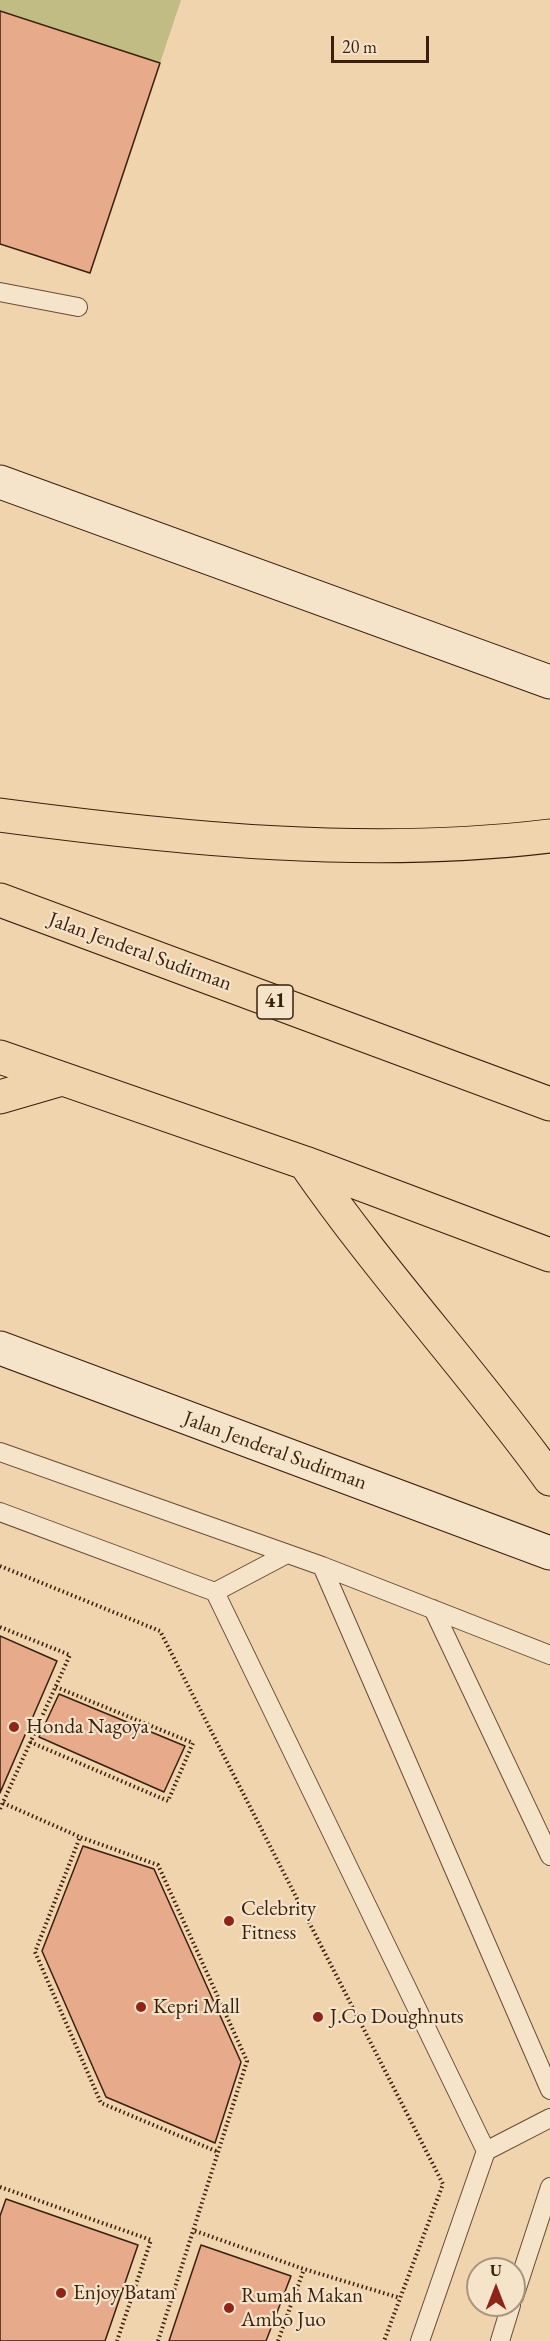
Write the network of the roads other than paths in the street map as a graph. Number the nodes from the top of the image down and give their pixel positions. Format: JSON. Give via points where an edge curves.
{"nodes":[{"id":1,"x":0,"y":292,"type":"edge"},
{"id":2,"x":78,"y":307,"type":"dead end"},
{"id":3,"x":0,"y":482,"type":"edge"},
{"id":4,"x":550,"y":682,"type":"edge"},
{"id":5,"x":0,"y":815,"type":"edge"},
{"id":6,"x":550,"y":836,"type":"edge"},
{"id":7,"x":0,"y":900,"type":"edge"},
{"id":8,"x":0,"y":1057,"type":"edge"},
{"id":9,"x":62,"y":1079,"type":"junction"},
{"id":10,"x":0,"y":1097,"type":"edge"},
{"id":11,"x":550,"y":1104,"type":"edge"},
{"id":12,"x":305,"y":1163,"type":"junction"},
{"id":13,"x":550,"y":1255,"type":"edge"},
{"id":14,"x":0,"y":1348,"type":"edge"},
{"id":15,"x":0,"y":1452,"type":"edge"},
{"id":16,"x":550,"y":1479,"type":"edge"},
{"id":17,"x":0,"y":1512,"type":"edge"},
{"id":18,"x":550,"y":1553,"type":"edge"},
{"id":19,"x":287,"y":1554,"type":"junction"},
{"id":20,"x":322,"y":1566,"type":"junction"},
{"id":21,"x":215,"y":1592,"type":"junction"},
{"id":22,"x":433,"y":1610,"type":"junction"},
{"id":23,"x":550,"y":1655,"type":"edge"},
{"id":24,"x":550,"y":1856,"type":"edge"},
{"id":25,"x":550,"y":2090,"type":"edge"},
{"id":26,"x":550,"y":2118,"type":"edge"},
{"id":27,"x":486,"y":2151,"type":"junction"},
{"id":28,"x":550,"y":2187,"type":"edge"},
{"id":29,"x":526,"y":2260,"type":"edge"},
{"id":30,"x":507,"y":2317,"type":"edge"},
{"id":31,"x":420,"y":2341,"type":"edge"},
{"id":32,"x":500,"y":2341,"type":"edge"}],
"edges":[{"from":1,"to":2,"type":"lane"},
{"from":3,"to":4,"type":"street"},
{"from":5,"to":6,"type":"highway","via":[[210,837],[378,847]]},
{"from":7,"to":11,"type":"highway","name":"Jalan Jenderal Sudirman","number":"41"},
{"from":8,"to":9,"type":"highway"},
{"from":9,"to":10,"type":"highway"},
{"from":9,"to":12,"type":"highway"},
{"from":12,"to":13,"type":"highway"},
{"from":12,"to":16,"type":"highway","via":[[350,1227],[501,1411]]},
{"from":14,"to":18,"type":"street","name":"Jalan Jenderal Sudirman"},
{"from":15,"to":19,"type":"lane"},
{"from":17,"to":21,"type":"lane"},
{"from":19,"to":20,"type":"lane"},
{"from":19,"to":21,"type":"lane"},
{"from":20,"to":22,"type":"lane"},
{"from":20,"to":25,"type":"lane"},
{"from":21,"to":27,"type":"lane"},
{"from":22,"to":23,"type":"lane"},
{"from":22,"to":24,"type":"lane"},
{"from":26,"to":27,"type":"lane"},
{"from":27,"to":31,"type":"lane"},
{"from":28,"to":29,"type":"lane"},
{"from":30,"to":32,"type":"lane"}]}
